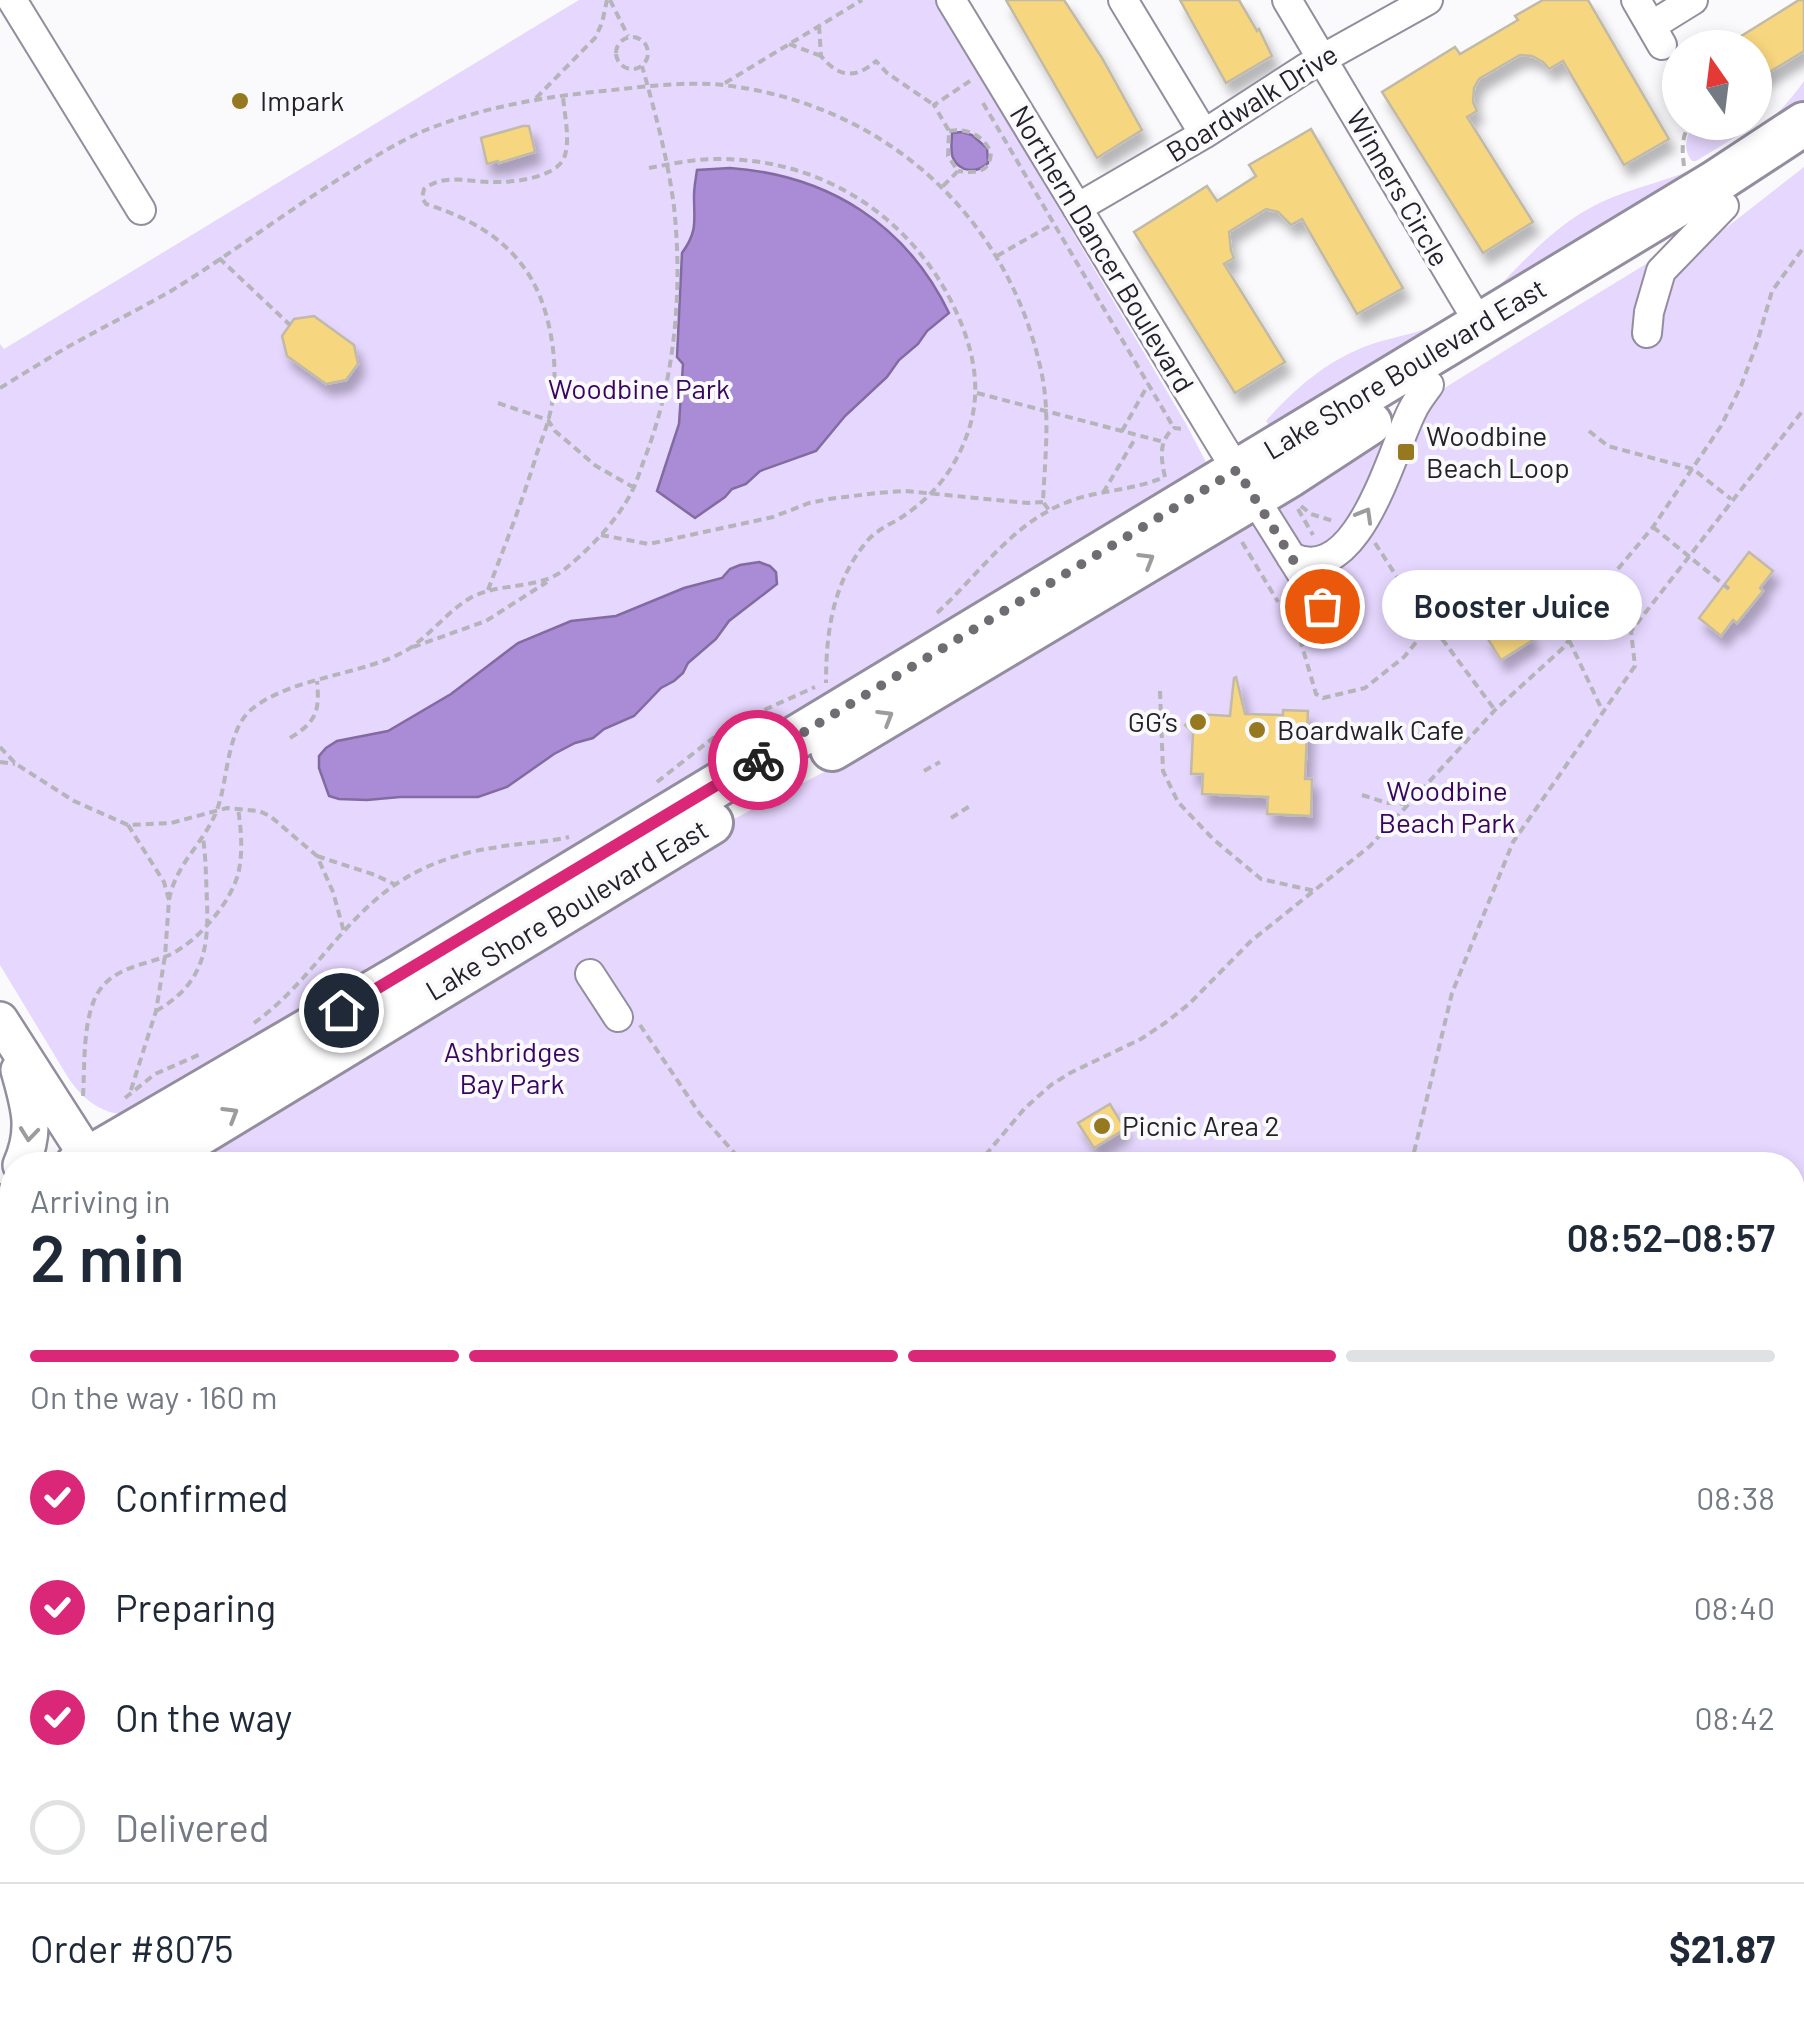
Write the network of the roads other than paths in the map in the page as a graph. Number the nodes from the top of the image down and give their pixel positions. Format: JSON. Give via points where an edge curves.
{"nodes":[{"id":1,"x":12,"y":0,"type":"edge"},
{"id":2,"x":952,"y":0,"type":"edge"},
{"id":3,"x":1124,"y":0,"type":"edge"},
{"id":4,"x":1288,"y":0,"type":"edge"},
{"id":5,"x":1428,"y":0,"type":"edge"},
{"id":6,"x":1636,"y":0,"type":"edge"},
{"id":7,"x":1694,"y":0,"type":"edge"},
{"id":8,"x":1322,"y":59,"type":"junction"},
{"id":9,"x":1804,"y":124,"type":"edge"},
{"id":10,"x":1204,"y":134,"type":"junction"},
{"id":11,"x":1804,"y":153,"type":"edge"},
{"id":12,"x":1724,"y":206,"type":"junction"},
{"id":13,"x":141,"y":210,"type":"dead end"},
{"id":14,"x":1066,"y":216,"type":"junction"},
{"id":15,"x":1479,"y":324,"type":"junction"},
{"id":16,"x":1648,"y":333,"type":"dead end"},
{"id":17,"x":1429,"y":385,"type":"junction"},
{"id":18,"x":1271,"y":493,"type":"junction"},
{"id":19,"x":1291,"y":558,"type":"junction"},
{"id":20,"x":1322,"y":606,"type":"dead end"},
{"id":21,"x":590,"y":974,"type":"dead end"},
{"id":22,"x":629,"y":1021,"type":"road end"},
{"id":23,"x":4,"y":1028,"type":"edge"},
{"id":24,"x":26,"y":1152,"type":"edge"},
{"id":25,"x":79,"y":1152,"type":"edge"},
{"id":26,"x":104,"y":1152,"type":"edge"},
{"id":27,"x":169,"y":1152,"type":"edge"}],
"edges":[{"from":1,"to":13,"type":"street"},
{"from":2,"to":14,"type":"street","name":"Northern Dancer Boulevard"},
{"from":3,"to":10,"type":"street"},
{"from":4,"to":8,"type":"street","name":"Winners Circle"},
{"from":5,"to":8,"type":"street","name":"Boardwalk Drive"},
{"from":6,"to":7,"type":"street","via":[[1662,44]]},
{"from":8,"to":10,"type":"street","name":"Boardwalk Drive"},
{"from":8,"to":15,"type":"street","name":"Winners Circle"},
{"from":9,"to":15,"type":"highway","name":"Lake Shore Boulevard East"},
{"from":10,"to":14,"type":"street","name":"Boardwalk Drive"},
{"from":11,"to":12,"type":"highway","name":"Lake Shore Boulevard East"},
{"from":12,"to":16,"type":"street","via":[[1661,270]]},
{"from":12,"to":17,"type":"highway","name":"Lake Shore Boulevard East"},
{"from":14,"to":18,"type":"street","name":"Northern Dancer Boulevard"},
{"from":15,"to":18,"type":"highway","name":"Lake Shore Boulevard East"},
{"from":17,"to":18,"type":"highway","name":"Lake Shore Boulevard East"},
{"from":19,"to":17,"type":"street","one_way":true,"via":[[1316,562],[1346,545]]},
{"from":18,"to":19,"type":"street","name":"Northern Dancer Boulevard"},
{"from":18,"to":26,"type":"highway","name":"Lake Shore Boulevard East","via":[[402,974]]},
{"from":27,"to":18,"type":"highway","name":"Lake Shore Boulevard East","one_way":true,"via":[[803,767]]},
{"from":19,"to":20,"type":"street","name":"Northern Dancer Boulevard"},
{"from":21,"to":22,"type":"street"},
{"from":23,"to":24,"type":"main road","one_way":true,"via":[[30,1112]]},
{"from":23,"to":25,"type":"main road"}]}
